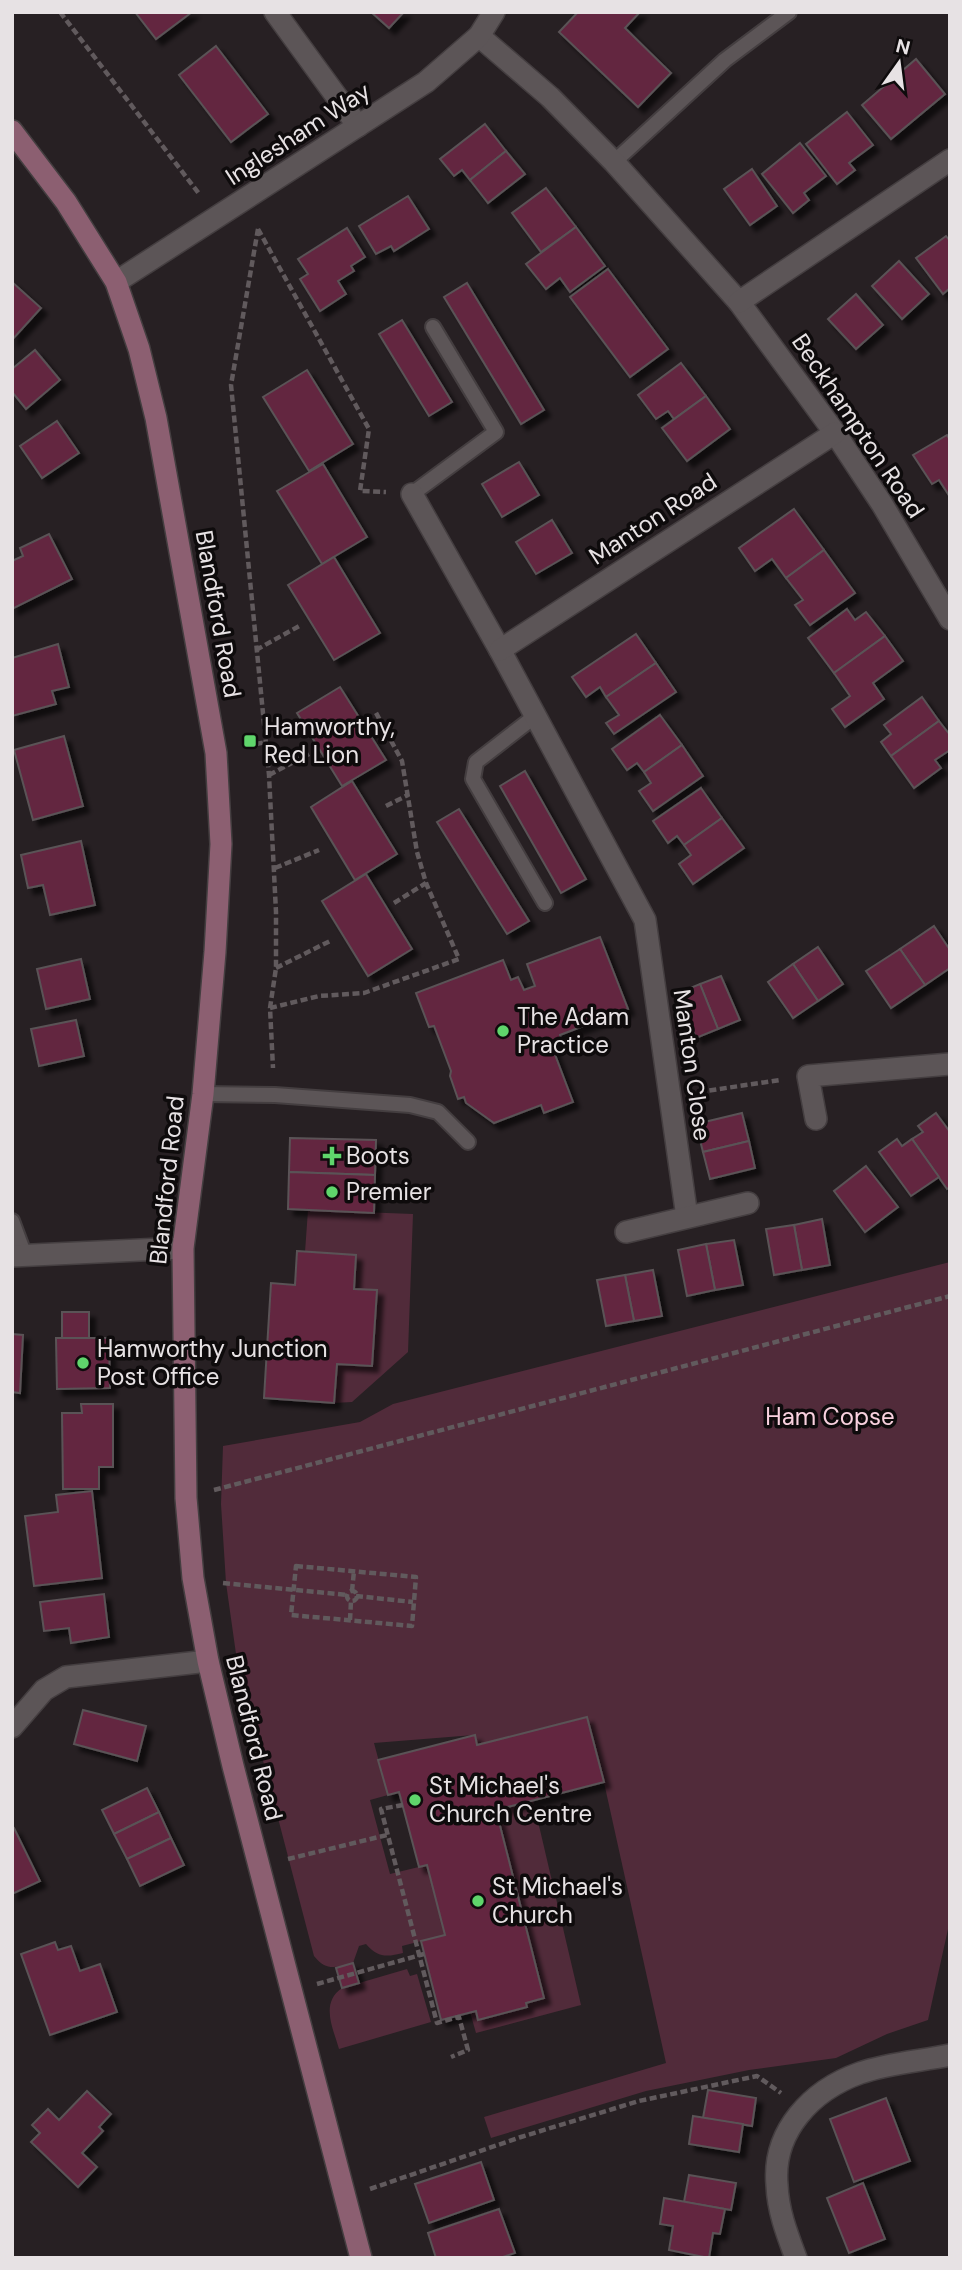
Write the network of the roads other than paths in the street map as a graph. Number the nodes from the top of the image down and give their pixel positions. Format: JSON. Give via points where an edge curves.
{"nodes":[{"id":1,"x":275,"y":12,"type":"edge"},
{"id":2,"x":494,"y":12,"type":"edge"},
{"id":3,"x":789,"y":12,"type":"edge"},
{"id":4,"x":479,"y":36,"type":"junction"},
{"id":5,"x":358,"y":126,"type":"junction"},
{"id":6,"x":12,"y":131,"type":"edge"},
{"id":7,"x":950,"y":160,"type":"edge"},
{"id":8,"x":614,"y":162,"type":"junction"},
{"id":9,"x":116,"y":282,"type":"junction"},
{"id":10,"x":739,"y":302,"type":"junction"},
{"id":11,"x":433,"y":327,"type":"dead end"},
{"id":12,"x":835,"y":433,"type":"junction"},
{"id":13,"x":412,"y":494,"type":"joint"},
{"id":14,"x":942,"y":587,"type":"edge"},
{"id":15,"x":950,"y":619,"type":"edge"},
{"id":16,"x":500,"y":650,"type":"junction"},
{"id":17,"x":534,"y":717,"type":"junction"},
{"id":18,"x":545,"y":903,"type":"dead end"},
{"id":19,"x":950,"y":1064,"type":"edge"},
{"id":20,"x":203,"y":1094,"type":"junction"},
{"id":21,"x":816,"y":1119,"type":"dead end"},
{"id":22,"x":468,"y":1142,"type":"dead end"},
{"id":23,"x":748,"y":1203,"type":"dead end"},
{"id":24,"x":687,"y":1217,"type":"junction"},
{"id":25,"x":12,"y":1221,"type":"edge"},
{"id":26,"x":626,"y":1232,"type":"dead end"},
{"id":27,"x":183,"y":1248,"type":"junction"},
{"id":28,"x":19,"y":1256,"type":"edge"},
{"id":29,"x":208,"y":1661,"type":"junction"},
{"id":30,"x":12,"y":1727,"type":"edge"},
{"id":31,"x":950,"y":2055,"type":"edge"},
{"id":32,"x":361,"y":2258,"type":"edge"},
{"id":33,"x":796,"y":2258,"type":"edge"}],
"edges":[{"from":1,"to":5,"type":"street"},
{"from":2,"to":4,"type":"street","name":"Inglesham Way"},
{"from":3,"to":8,"type":"lane","via":[[724,60]]},
{"from":4,"to":5,"type":"street","name":"Inglesham Way","via":[[426,82]]},
{"from":4,"to":8,"type":"street","name":"Beckhampton Road","via":[[551,97]]},
{"from":5,"to":9,"type":"street","name":"Inglesham Way"},
{"from":6,"to":9,"type":"main road","name":"Blandford Road","via":[[66,202]]},
{"from":7,"to":10,"type":"street"},
{"from":8,"to":10,"type":"street","name":"Beckhampton Road"},
{"from":9,"to":20,"type":"main road","name":"Blandford Road","via":[[156,418],[216,753],[221,844]]},
{"from":10,"to":12,"type":"street","name":"Beckhampton Road"},
{"from":11,"to":13,"type":"lane","via":[[496,432]]},
{"from":12,"to":14,"type":"street","name":"Beckhampton Road"},
{"from":12,"to":16,"type":"street","name":"Manton Road"},
{"from":13,"to":16,"type":"street"},
{"from":14,"to":15,"type":"street","name":"Beckhampton Road"},
{"from":16,"to":17,"type":"street"},
{"from":17,"to":18,"type":"lane","via":[[476,762],[473,779]]},
{"from":17,"to":24,"type":"street","name":"Manton Close","via":[[645,920]]},
{"from":19,"to":21,"type":"street","via":[[808,1076]]},
{"from":20,"to":22,"type":"lane","via":[[410,1105],[438,1112]]},
{"from":20,"to":27,"type":"main road","name":"Blandford Road"},
{"from":23,"to":24,"type":"street"},
{"from":24,"to":26,"type":"street"},
{"from":25,"to":28,"type":"lane"},
{"from":27,"to":28,"type":"street"},
{"from":27,"to":29,"type":"main road","name":"Blandford Road","via":[[186,1498],[193,1578]]},
{"from":29,"to":30,"type":"street","via":[[66,1677],[44,1690]]},
{"from":29,"to":32,"type":"main road","name":"Blandford Road"},
{"from":31,"to":33,"type":"street","via":[[862,2072],[803,2107],[783,2142],[777,2164],[779,2206]]}]}
